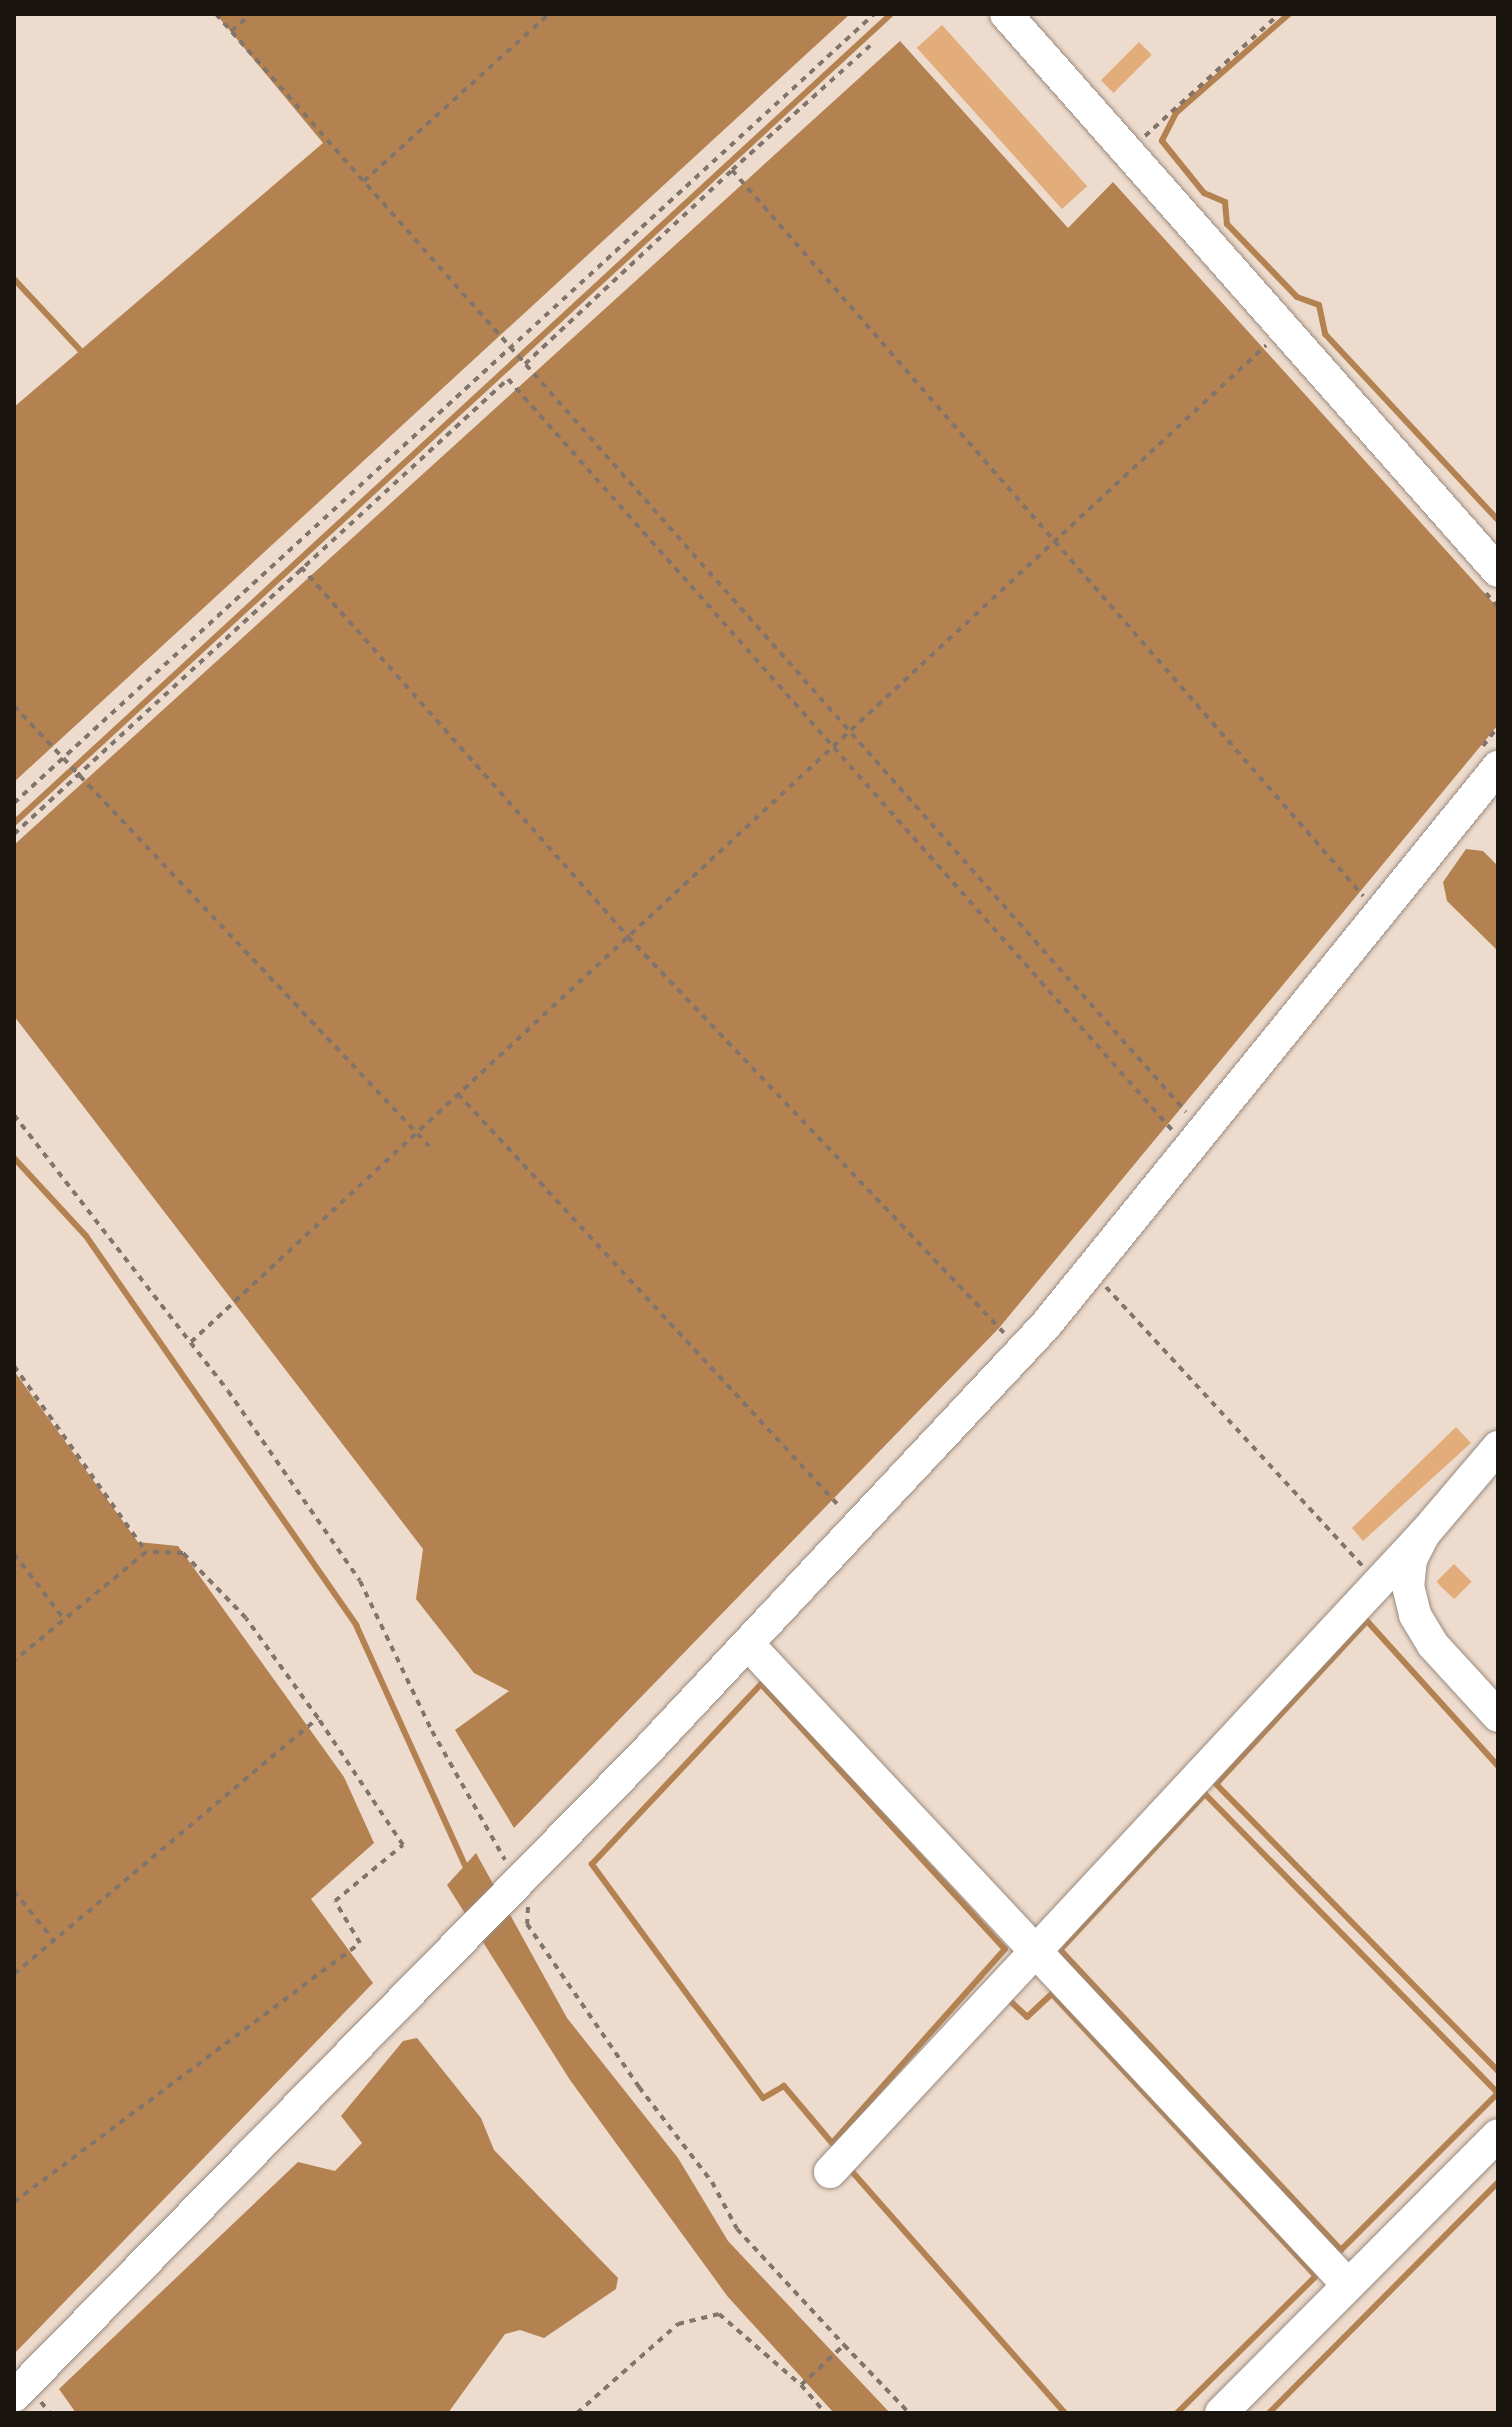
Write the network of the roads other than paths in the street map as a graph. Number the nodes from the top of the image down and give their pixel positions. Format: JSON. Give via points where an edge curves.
{"nodes":[{"id":1,"x":1006,"y":14,"type":"edge"},
{"id":2,"x":1498,"y":571,"type":"edge"},
{"id":3,"x":1498,"y":767,"type":"edge"},
{"id":4,"x":1498,"y":1447,"type":"edge"},
{"id":5,"x":1424,"y":1534,"type":"junction"},
{"id":6,"x":748,"y":1644,"type":"junction"},
{"id":7,"x":1498,"y":1716,"type":"edge"},
{"id":8,"x":1036,"y":1951,"type":"junction"},
{"id":9,"x":1498,"y":2135,"type":"edge"},
{"id":10,"x":830,"y":2172,"type":"dead end"},
{"id":11,"x":1348,"y":2285,"type":"junction"},
{"id":12,"x":14,"y":2396,"type":"edge"},
{"id":13,"x":1221,"y":2413,"type":"edge"}],
"edges":[{"from":1,"to":2,"type":"street"},
{"from":3,"to":6,"type":"street","via":[[1189,1132],[1091,1271],[1035,1337]]},
{"from":4,"to":5,"type":"street"},
{"from":5,"to":7,"type":"street","via":[[1411,1559],[1408,1586],[1415,1615],[1433,1645]]},
{"from":5,"to":8,"type":"street"},
{"from":6,"to":8,"type":"street"},
{"from":6,"to":12,"type":"street"},
{"from":8,"to":10,"type":"street"},
{"from":8,"to":11,"type":"street"},
{"from":9,"to":11,"type":"street"},
{"from":11,"to":13,"type":"street"}]}
